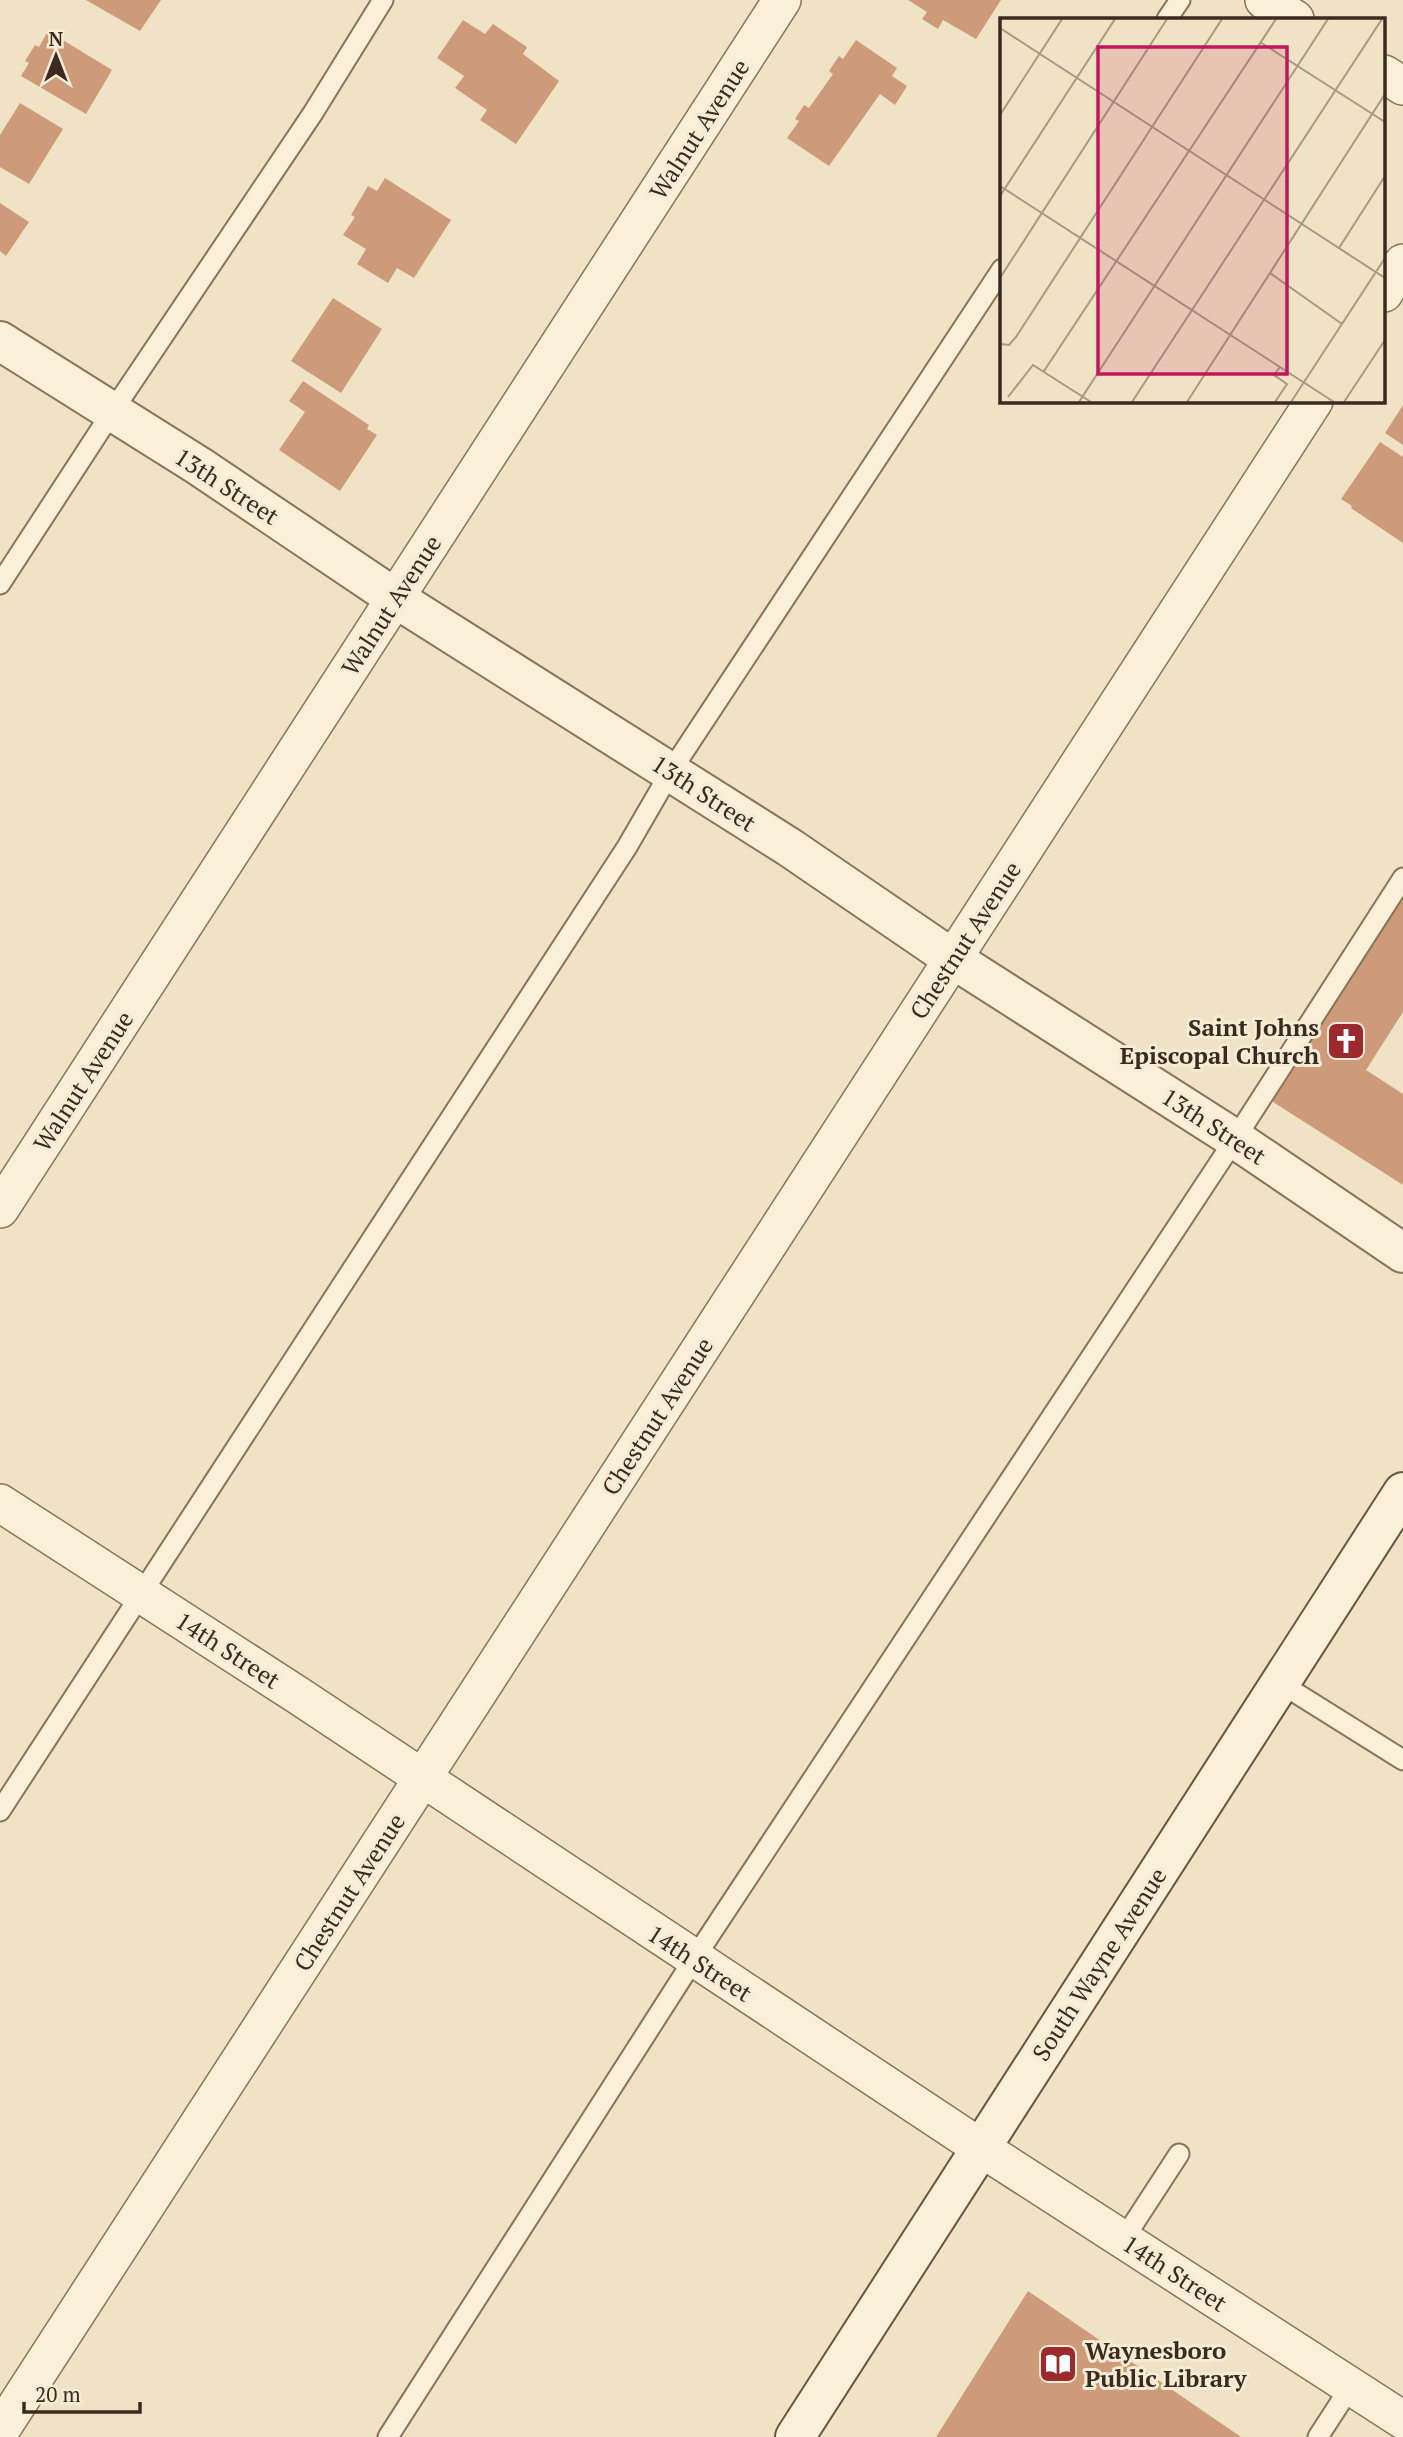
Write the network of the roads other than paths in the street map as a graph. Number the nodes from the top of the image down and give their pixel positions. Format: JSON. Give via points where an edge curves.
{"nodes":[{"id":1,"x":383,"y":0,"type":"edge"},
{"id":2,"x":782,"y":0,"type":"edge"},
{"id":3,"x":1180,"y":0,"type":"edge"},
{"id":4,"x":1264,"y":0,"type":"edge"},
{"id":5,"x":1168,"y":18,"type":"edge"},
{"id":6,"x":1293,"y":18,"type":"edge"},
{"id":7,"x":1386,"y":75,"type":"edge"},
{"id":8,"x":1403,"y":86,"type":"edge"},
{"id":9,"x":1403,"y":263,"type":"edge"},
{"id":10,"x":1000,"y":272,"type":"edge"},
{"id":11,"x":1386,"y":290,"type":"edge"},
{"id":12,"x":0,"y":341,"type":"edge"},
{"id":13,"x":1313,"y":402,"type":"edge"},
{"id":14,"x":112,"y":412,"type":"junction"},
{"id":15,"x":0,"y":584,"type":"edge"},
{"id":16,"x":395,"y":598,"type":"junction"},
{"id":17,"x":671,"y":772,"type":"junction"},
{"id":18,"x":1403,"y":878,"type":"edge"},
{"id":19,"x":953,"y":959,"type":"junction"},
{"id":20,"x":1235,"y":1139,"type":"junction"},
{"id":21,"x":0,"y":1209,"type":"edge"},
{"id":22,"x":1403,"y":1252,"type":"edge"},
{"id":23,"x":1403,"y":1492,"type":"edge"},
{"id":24,"x":0,"y":1503,"type":"edge"},
{"id":25,"x":140,"y":1594,"type":"junction"},
{"id":26,"x":1280,"y":1683,"type":"junction"},
{"id":27,"x":1403,"y":1760,"type":"edge"},
{"id":28,"x":422,"y":1779,"type":"junction"},
{"id":29,"x":0,"y":1811,"type":"edge"},
{"id":30,"x":694,"y":1959,"type":"junction"},
{"id":31,"x":981,"y":2148,"type":"junction"},
{"id":32,"x":1179,"y":2154,"type":"dead end"},
{"id":33,"x":1123,"y":2240,"type":"junction"},
{"id":34,"x":1350,"y":2386,"type":"junction"},
{"id":35,"x":1403,"y":2420,"type":"edge"},
{"id":36,"x":0,"y":2431,"type":"edge"},
{"id":37,"x":388,"y":2437,"type":"edge"},
{"id":38,"x":795,"y":2437,"type":"edge"},
{"id":39,"x":1318,"y":2437,"type":"edge"}],
"edges":[{"from":1,"to":14,"type":"lane","via":[[313,113]]},
{"from":2,"to":16,"type":"street","name":"Walnut Avenue"},
{"from":3,"to":5,"type":"lane"},
{"from":4,"to":6,"type":"street"},
{"from":7,"to":8,"type":"street"},
{"from":9,"to":11,"type":"street"},
{"from":10,"to":17,"type":"lane"},
{"from":12,"to":14,"type":"street","name":"13th Street"},
{"from":13,"to":19,"type":"street","name":"Chestnut Avenue"},
{"from":14,"to":15,"type":"lane"},
{"from":14,"to":16,"type":"street","name":"13th Street"},
{"from":16,"to":17,"type":"street","name":"13th Street"},
{"from":16,"to":21,"type":"street","name":"Walnut Avenue"},
{"from":17,"to":19,"type":"street","name":"13th Street"},
{"from":17,"to":25,"type":"lane","via":[[627,847]]},
{"from":18,"to":20,"type":"lane"},
{"from":19,"to":20,"type":"street","name":"13th Street"},
{"from":19,"to":28,"type":"street","name":"Chestnut Avenue"},
{"from":20,"to":22,"type":"street","name":"13th Street"},
{"from":20,"to":30,"type":"lane"},
{"from":23,"to":26,"type":"street","name":"South Wayne Avenue"},
{"from":24,"to":25,"type":"street","name":"14th Street"},
{"from":25,"to":28,"type":"street","name":"14th Street"},
{"from":25,"to":29,"type":"lane"},
{"from":26,"to":27,"type":"lane"},
{"from":26,"to":31,"type":"street","name":"South Wayne Avenue"},
{"from":28,"to":30,"type":"street","name":"14th Street"},
{"from":28,"to":36,"type":"street","name":"Chestnut Avenue"},
{"from":30,"to":31,"type":"street","name":"14th Street"},
{"from":30,"to":37,"type":"lane"},
{"from":31,"to":33,"type":"street","name":"14th Street"},
{"from":31,"to":38,"type":"street","name":"South Wayne Avenue"},
{"from":32,"to":33,"type":"lane"},
{"from":33,"to":34,"type":"street","name":"14th Street"},
{"from":34,"to":35,"type":"street","name":"14th Street"},
{"from":34,"to":39,"type":"lane"}]}
